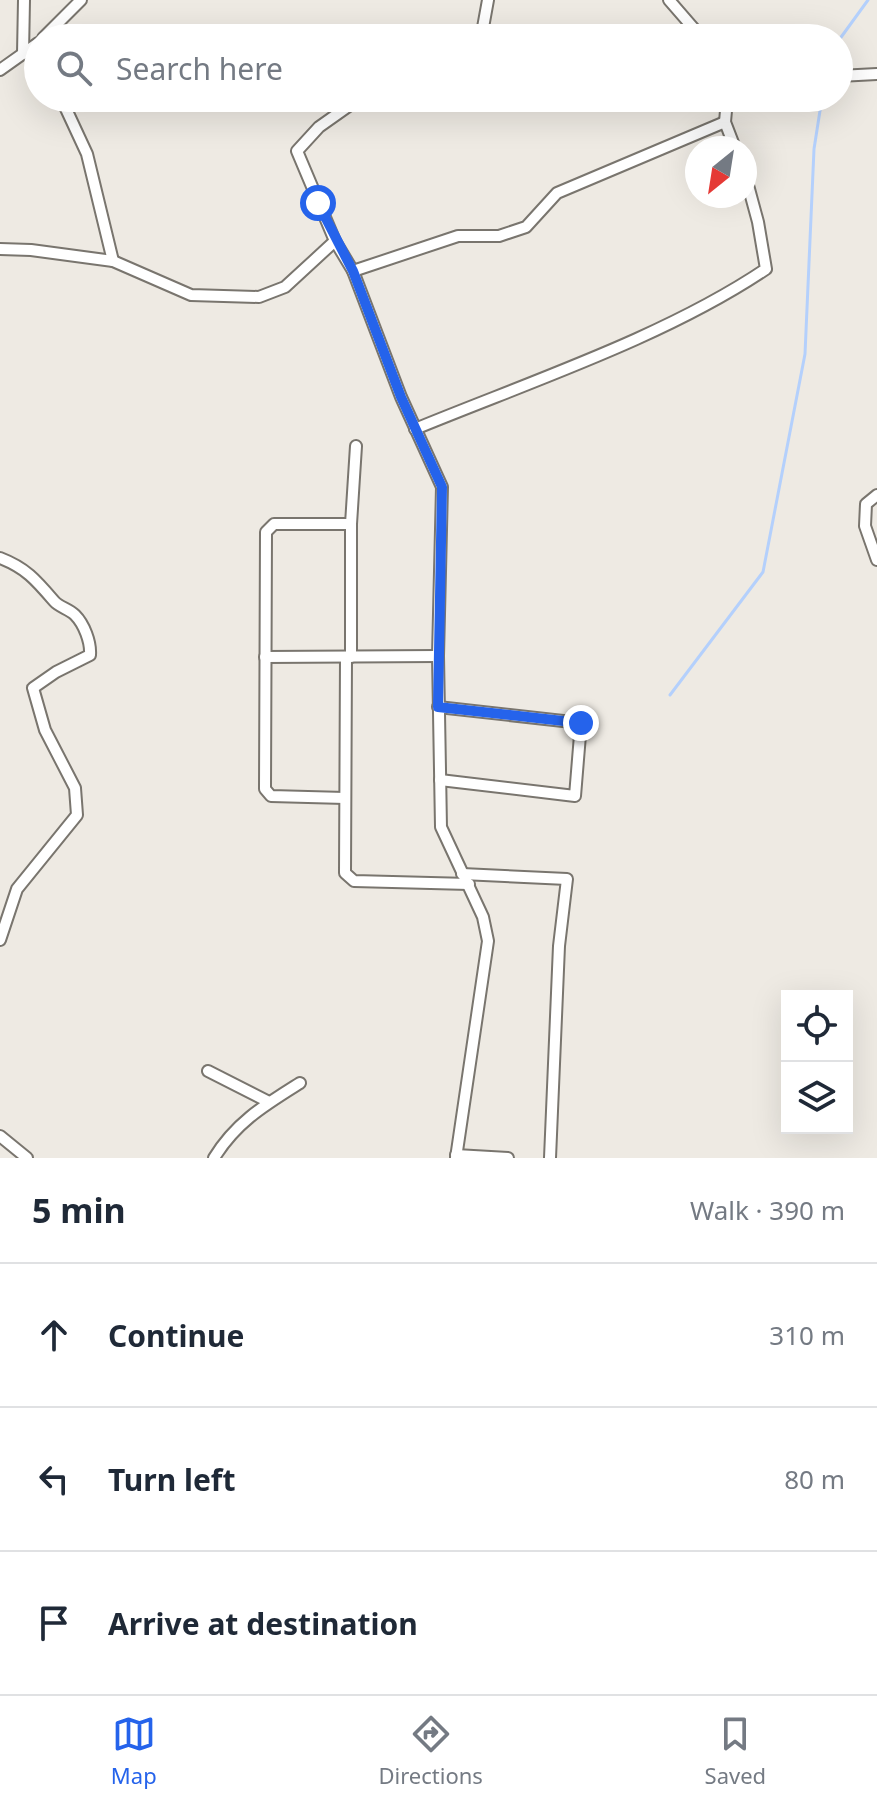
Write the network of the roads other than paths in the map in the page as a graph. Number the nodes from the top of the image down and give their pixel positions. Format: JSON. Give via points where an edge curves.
{"nodes":[{"id":1,"x":24,"y":0,"type":"edge"},
{"id":2,"x":81,"y":0,"type":"edge"},
{"id":3,"x":488,"y":0,"type":"edge"},
{"id":4,"x":669,"y":0,"type":"edge"},
{"id":5,"x":58,"y":24,"type":"edge"},
{"id":6,"x":484,"y":24,"type":"edge"},
{"id":7,"x":690,"y":24,"type":"edge"},
{"id":8,"x":23,"y":54,"type":"joint"},
{"id":9,"x":0,"y":70,"type":"edge"},
{"id":10,"x":877,"y":74,"type":"edge"},
{"id":11,"x":853,"y":75,"type":"edge"},
{"id":12,"x":68,"y":112,"type":"edge"},
{"id":13,"x":340,"y":112,"type":"edge"},
{"id":14,"x":726,"y":112,"type":"edge"},
{"id":15,"x":725,"y":122,"type":"junction"},
{"id":16,"x":730,"y":136,"type":"edge"},
{"id":17,"x":754,"y":208,"type":"edge"},
{"id":18,"x":335,"y":241,"type":"junction"},
{"id":19,"x":0,"y":249,"type":"edge"},
{"id":20,"x":113,"y":261,"type":"junction"},
{"id":21,"x":353,"y":271,"type":"junction"},
{"id":22,"x":415,"y":429,"type":"junction"},
{"id":23,"x":356,"y":446,"type":"dead end"},
{"id":24,"x":877,"y":495,"type":"edge"},
{"id":25,"x":351,"y":524,"type":"junction"},
{"id":26,"x":0,"y":558,"type":"edge"},
{"id":27,"x":877,"y":560,"type":"edge"},
{"id":28,"x":438,"y":656,"type":"junction"},
{"id":29,"x":265,"y":657,"type":"junction"},
{"id":30,"x":349,"y":657,"type":"junction"},
{"id":31,"x":438,"y":707,"type":"junction"},
{"id":32,"x":440,"y":780,"type":"junction"},
{"id":33,"x":345,"y":798,"type":"junction"},
{"id":34,"x":462,"y":874,"type":"junction"},
{"id":35,"x":469,"y":884,"type":"junction"},
{"id":36,"x":3,"y":922,"type":"edge"},
{"id":37,"x":0,"y":940,"type":"edge"},
{"id":38,"x":208,"y":1071,"type":"dead end"},
{"id":39,"x":300,"y":1083,"type":"dead end"},
{"id":40,"x":269,"y":1102,"type":"junction"},
{"id":41,"x":0,"y":1136,"type":"edge"},
{"id":42,"x":456,"y":1156,"type":"edge"},
{"id":43,"x":27,"y":1158,"type":"edge"},
{"id":44,"x":214,"y":1158,"type":"edge"},
{"id":45,"x":508,"y":1158,"type":"edge"},
{"id":46,"x":550,"y":1158,"type":"edge"}],
"edges":[{"from":1,"to":8,"type":"street"},
{"from":2,"to":5,"type":"street"},
{"from":3,"to":6,"type":"street"},
{"from":4,"to":7,"type":"street"},
{"from":8,"to":9,"type":"street"},
{"from":10,"to":11,"type":"street"},
{"from":12,"to":20,"type":"street","via":[[87,154]]},
{"from":13,"to":18,"type":"street","via":[[297,151]]},
{"from":14,"to":15,"type":"street"},
{"from":15,"to":16,"type":"street"},
{"from":15,"to":21,"type":"street","via":[[557,193],[526,227],[499,236],[458,236]]},
{"from":17,"to":22,"type":"street","via":[[766,269],[729,294]]},
{"from":18,"to":20,"type":"street","via":[[285,287],[259,297],[191,295]]},
{"from":18,"to":21,"type":"street"},
{"from":19,"to":20,"type":"street"},
{"from":21,"to":22,"type":"street"},
{"from":22,"to":28,"type":"street","via":[[442,487]]},
{"from":23,"to":25,"type":"street"},
{"from":24,"to":27,"type":"street","via":[[866,504],[865,526]]},
{"from":25,"to":29,"type":"street","via":[[274,524],[266,532]]},
{"from":25,"to":30,"type":"street"},
{"from":26,"to":36,"type":"street","via":[[22,567],[55,603],[76,615],[91,643],[90,655],[33,688],[45,730],[75,788],[77,815],[17,889]]},
{"from":28,"to":30,"type":"street"},
{"from":28,"to":31,"type":"street"},
{"from":29,"to":30,"type":"street"},
{"from":29,"to":33,"type":"street","via":[[265,789],[271,796]]},
{"from":30,"to":33,"type":"street"},
{"from":31,"to":32,"type":"street"},
{"from":31,"to":32,"type":"street","via":[[581,723],[575,796]]},
{"from":32,"to":34,"type":"street","via":[[441,827]]},
{"from":33,"to":35,"type":"street","via":[[345,873],[354,881]]},
{"from":34,"to":35,"type":"street"},
{"from":34,"to":46,"type":"street","via":[[567,879]]},
{"from":35,"to":42,"type":"street","via":[[488,941]]},
{"from":36,"to":37,"type":"street"},
{"from":38,"to":40,"type":"street"},
{"from":39,"to":40,"type":"street"},
{"from":40,"to":44,"type":"street","via":[[227,1137]]},
{"from":41,"to":43,"type":"street"},
{"from":42,"to":45,"type":"street"}]}
